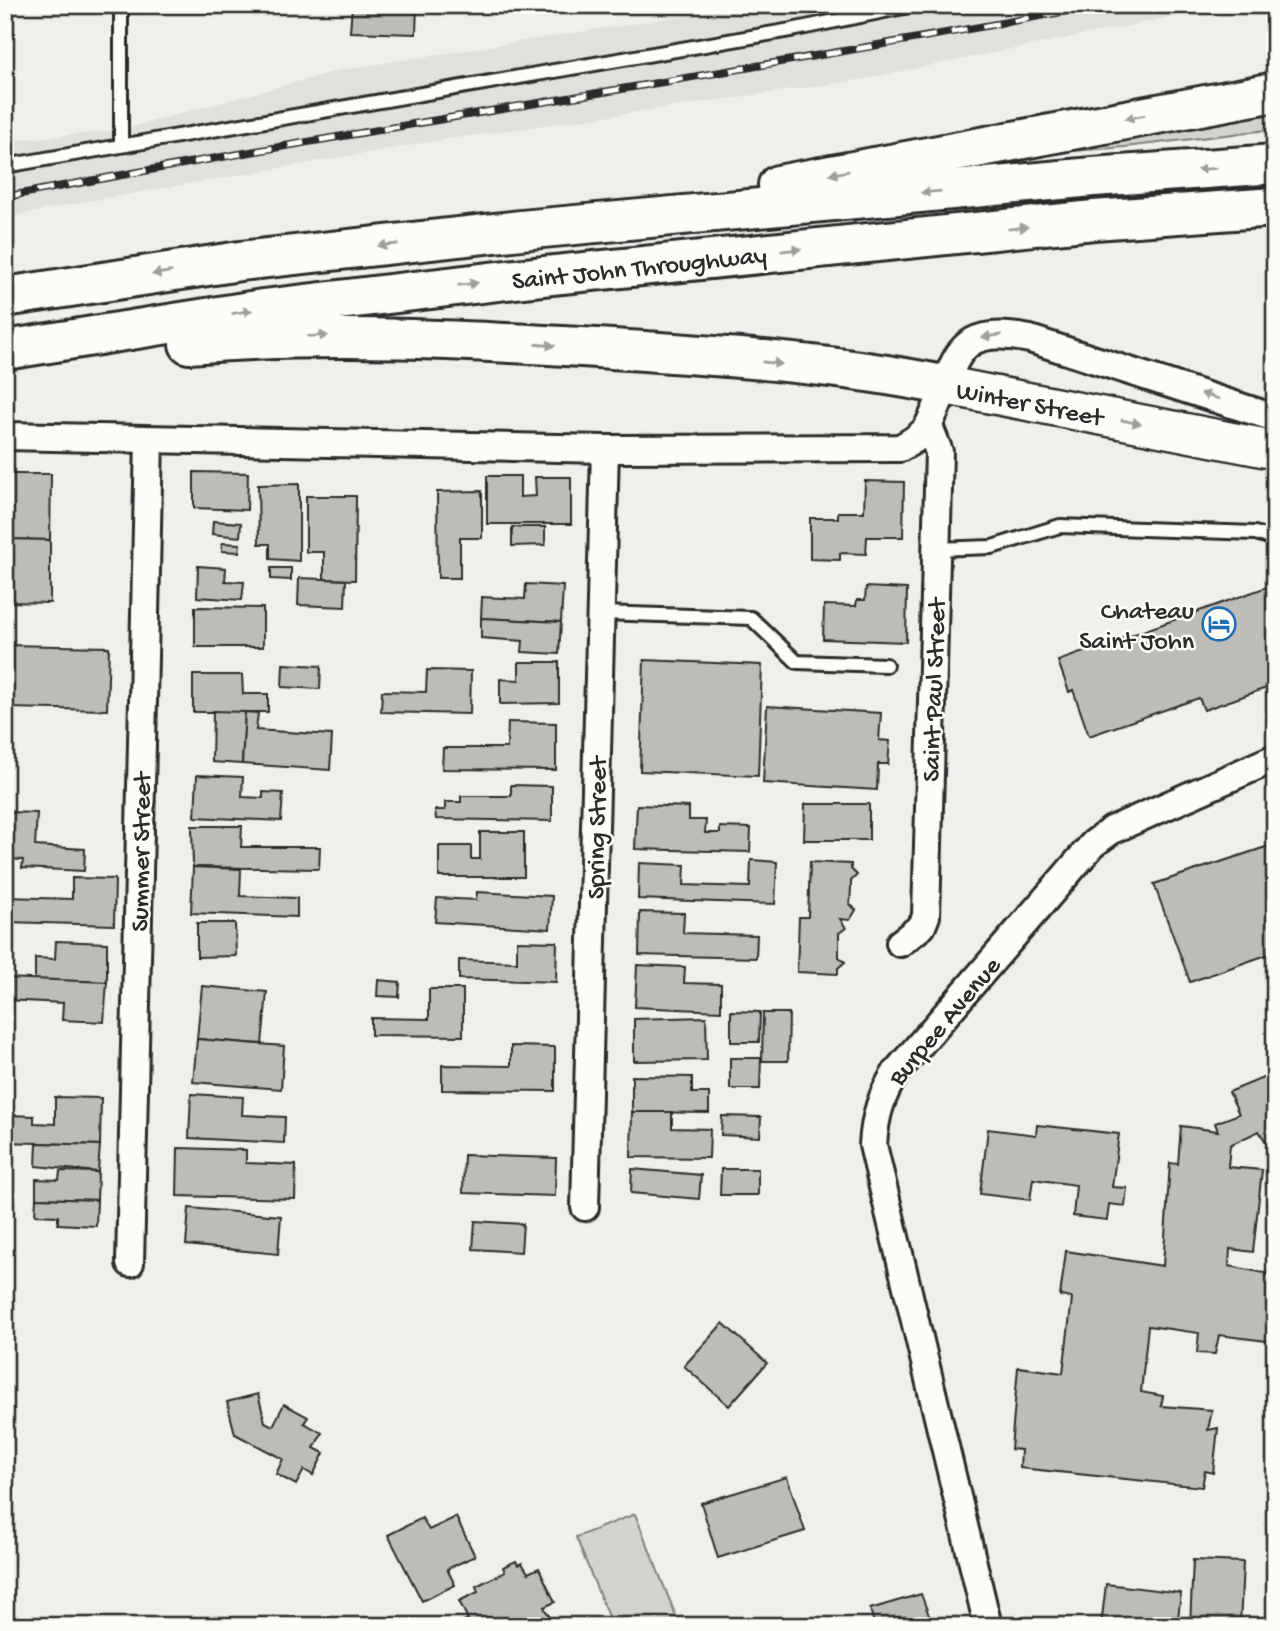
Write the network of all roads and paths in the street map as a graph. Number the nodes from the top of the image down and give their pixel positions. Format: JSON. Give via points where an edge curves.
{"nodes":[{"id":1,"x":121,"y":5,"type":"edge"},
{"id":2,"x":914,"y":5,"type":"edge"},
{"id":3,"x":1275,"y":92,"type":"edge"},
{"id":4,"x":121,"y":145,"type":"junction"},
{"id":5,"x":1275,"y":164,"type":"edge"},
{"id":6,"x":5,"y":166,"type":"edge"},
{"id":7,"x":1275,"y":206,"type":"edge"},
{"id":8,"x":522,"y":230,"type":"junction"},
{"id":9,"x":5,"y":297,"type":"edge"},
{"id":10,"x":5,"y":350,"type":"edge"},
{"id":11,"x":5,"y":359,"type":"edge"},
{"id":12,"x":943,"y":385,"type":"junction"},
{"id":13,"x":1275,"y":418,"type":"edge"},
{"id":14,"x":929,"y":426,"type":"junction"},
{"id":15,"x":5,"y":436,"type":"edge"},
{"id":16,"x":149,"y":440,"type":"junction"},
{"id":17,"x":604,"y":449,"type":"junction"},
{"id":18,"x":1275,"y":450,"type":"edge"},
{"id":19,"x":1275,"y":538,"type":"edge"},
{"id":20,"x":936,"y":549,"type":"junction"},
{"id":21,"x":601,"y":613,"type":"junction"},
{"id":22,"x":886,"y":665,"type":"dead end"},
{"id":23,"x":1275,"y":758,"type":"edge"},
{"id":24,"x":900,"y":943,"type":"dead end"},
{"id":25,"x":585,"y":1208,"type":"dead end"},
{"id":26,"x":130,"y":1263,"type":"dead end"},
{"id":27,"x":988,"y":1626,"type":"edge"}],
"edges":[{"from":1,"to":4,"type":"lane"},
{"from":2,"to":4,"type":"lane"},
{"from":3,"to":8,"type":"highway","one_way":true},
{"from":4,"to":6,"type":"lane"},
{"from":5,"to":8,"type":"highway","name":"Saint John Throughway","one_way":true},
{"from":10,"to":7,"type":"highway","name":"Saint John Throughway","one_way":true,"via":[[263,309],[524,278]]},
{"from":8,"to":9,"type":"highway","name":"Saint John Throughway","one_way":true,"via":[[240,261]]},
{"from":11,"to":12,"type":"highway","one_way":true,"via":[[261,338],[438,337],[675,353]]},
{"from":13,"to":12,"type":"street","name":"Winter Street","one_way":true,"via":[[1006,334],[982,336],[966,346]]},
{"from":12,"to":14,"type":"street"},
{"from":12,"to":18,"type":"main road","name":"Winter Street","one_way":true},
{"from":14,"to":17,"type":"street","via":[[900,448]]},
{"from":14,"to":20,"type":"street","name":"Saint Paul Street","via":[[939,452]]},
{"from":15,"to":16,"type":"street"},
{"from":16,"to":17,"type":"street"},
{"from":16,"to":26,"type":"street","name":"Summer Street"},
{"from":17,"to":21,"type":"street","name":"Spring Street"},
{"from":19,"to":20,"type":"lane","via":[[1255,533],[1060,526],[992,547]]},
{"from":20,"to":24,"type":"street","name":"Saint Paul Street","via":[[926,916],[922,926]]},
{"from":21,"to":22,"type":"lane","via":[[751,618],[797,662]]},
{"from":21,"to":25,"type":"street","name":"Spring Street"},
{"from":23,"to":27,"type":"street","name":"Burpee Avenue","via":[[1112,830],[1093,844],[897,1072],[884,1091],[875,1118],[873,1144]]}]}
